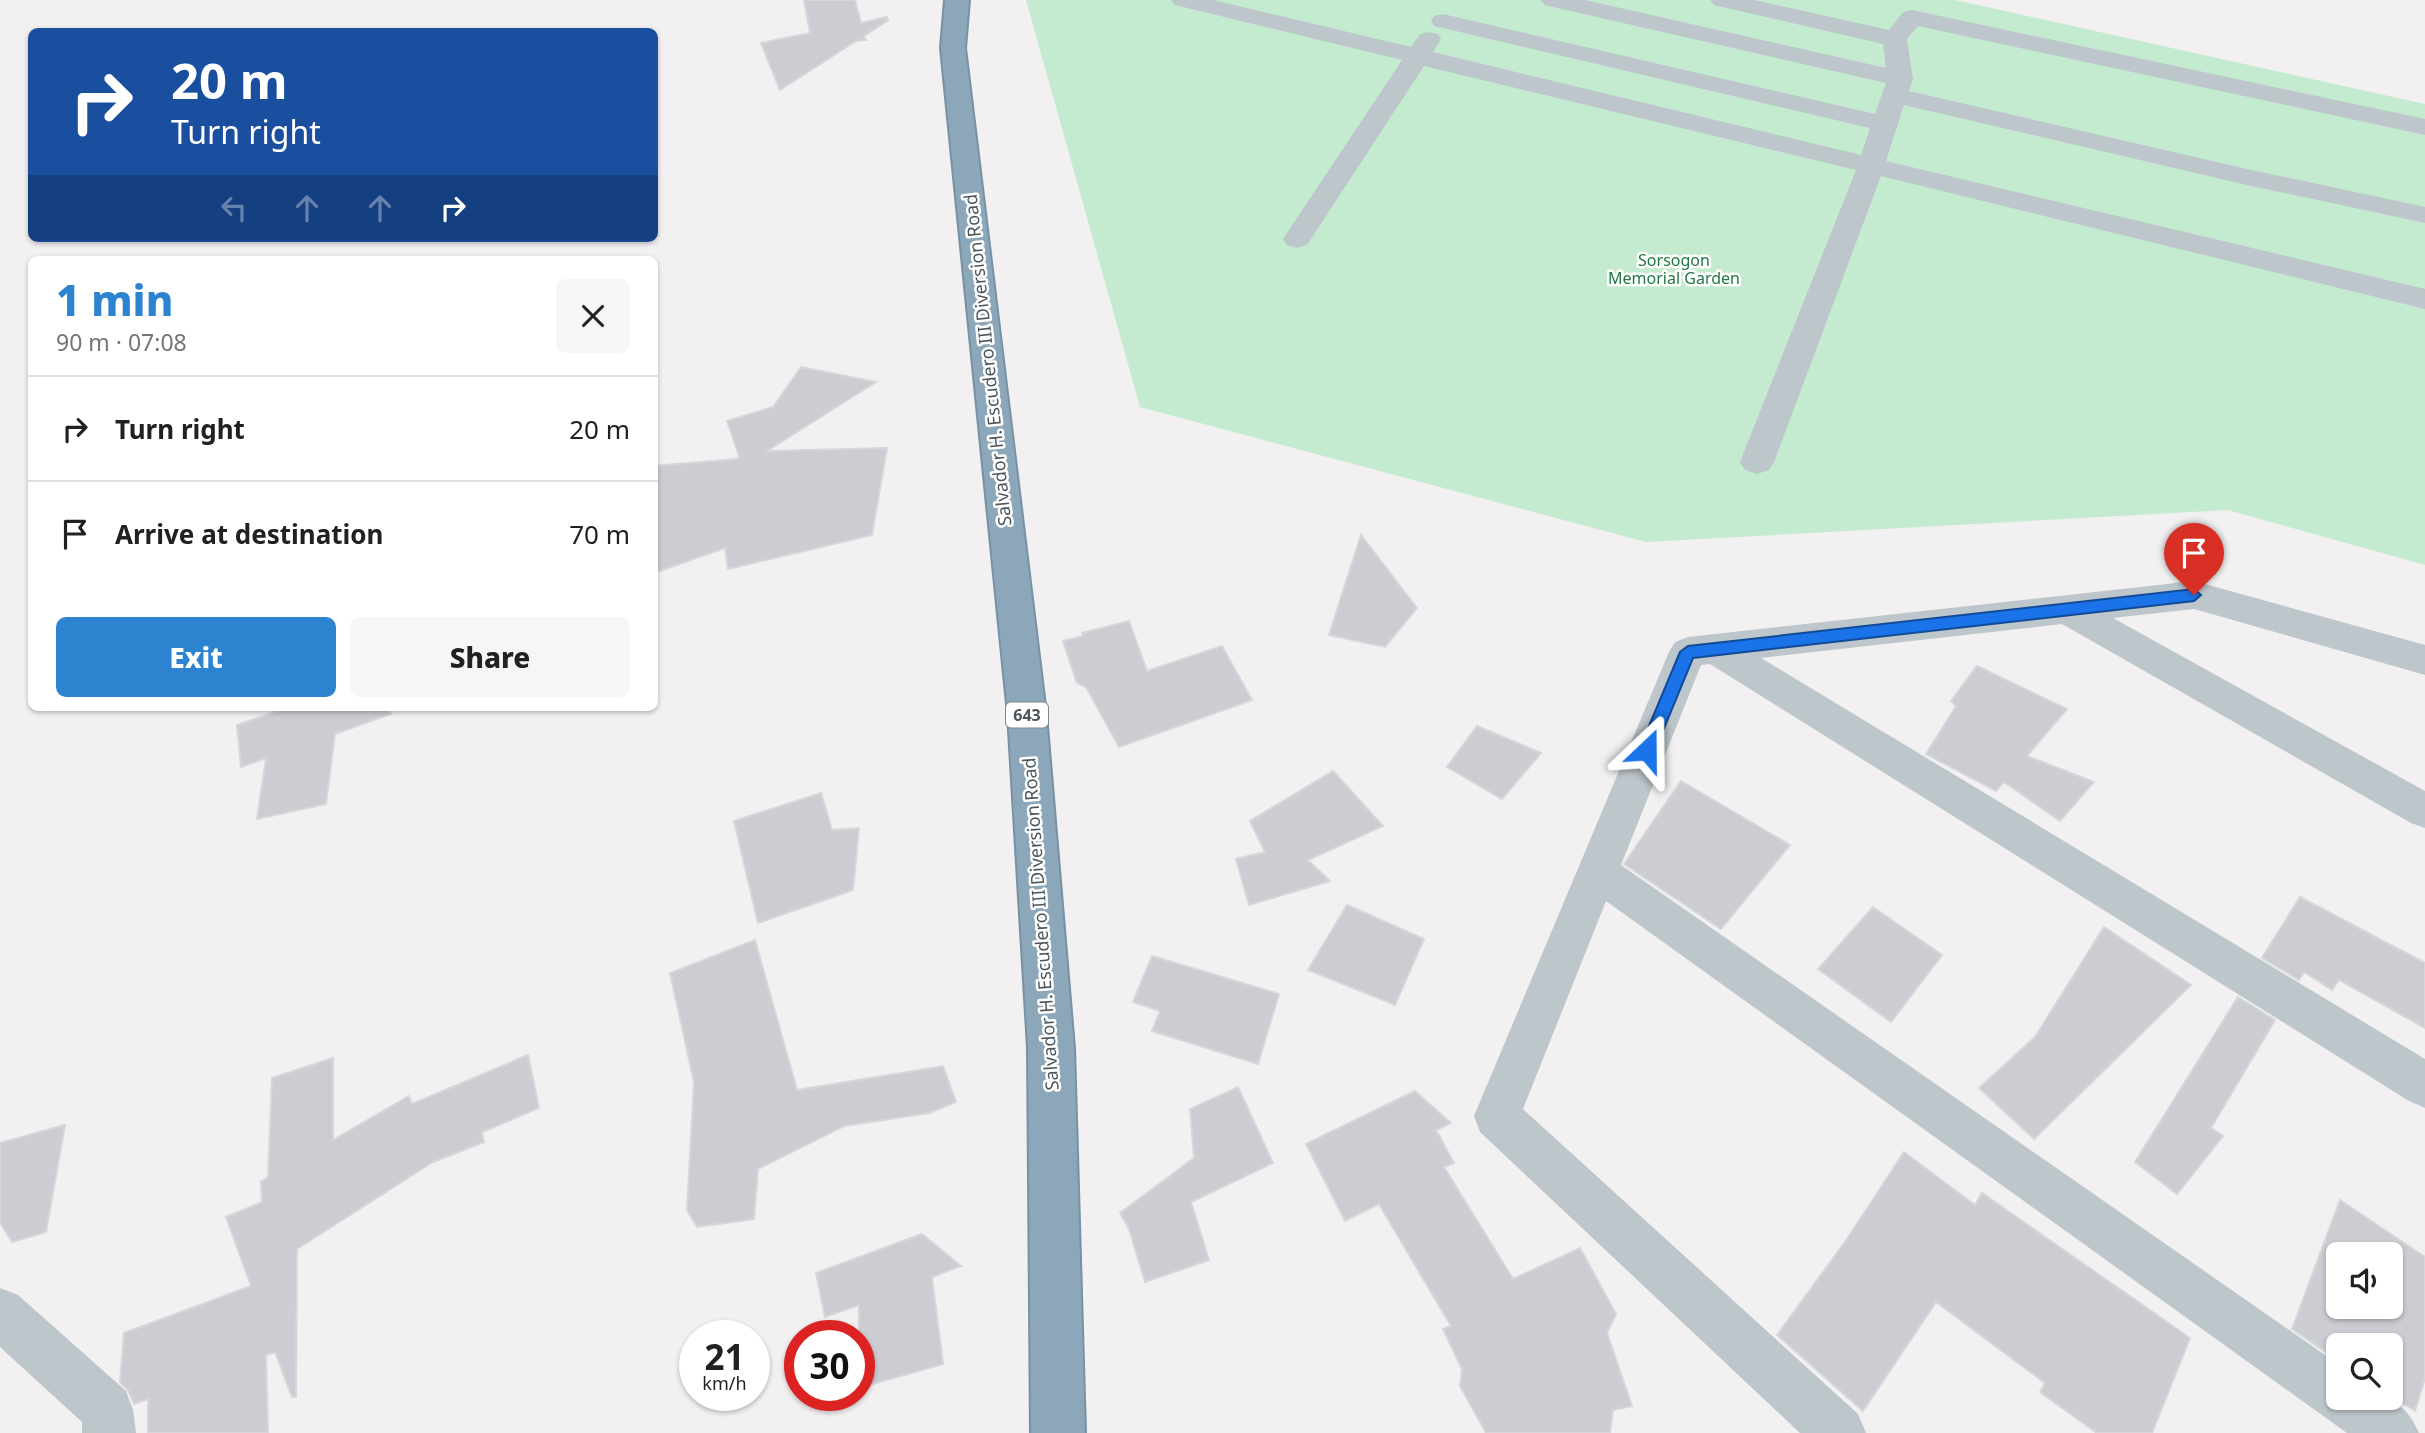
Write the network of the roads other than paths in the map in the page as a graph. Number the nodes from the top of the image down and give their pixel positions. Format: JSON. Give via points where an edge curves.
{"nodes":[{"id":1,"x":957,"y":0,"type":"edge"},
{"id":2,"x":1182,"y":0,"type":"edge"},
{"id":3,"x":1553,"y":0,"type":"edge"},
{"id":4,"x":1722,"y":0,"type":"edge"},
{"id":5,"x":1453,"y":8,"type":"edge"},
{"id":6,"x":1895,"y":38,"type":"junction"},
{"id":7,"x":1415,"y":56,"type":"junction"},
{"id":8,"x":1893,"y":100,"type":"junction"},
{"id":9,"x":2425,"y":127,"type":"edge"},
{"id":10,"x":1871,"y":166,"type":"junction"},
{"id":11,"x":2425,"y":215,"type":"edge"},
{"id":12,"x":1297,"y":239,"type":"dead end"},
{"id":13,"x":2425,"y":299,"type":"edge"},
{"id":14,"x":1757,"y":462,"type":"dead end"},
{"id":15,"x":2068,"y":610,"type":"junction"},
{"id":16,"x":1715,"y":649,"type":"junction"},
{"id":17,"x":2425,"y":660,"type":"edge"},
{"id":18,"x":2425,"y":811,"type":"edge"},
{"id":19,"x":1597,"y":872,"type":"junction"},
{"id":20,"x":2425,"y":1085,"type":"edge"},
{"id":21,"x":0,"y":1313,"type":"edge"},
{"id":22,"x":2326,"y":1387,"type":"edge"},
{"id":23,"x":2360,"y":1410,"type":"edge"},
{"id":24,"x":109,"y":1433,"type":"edge"},
{"id":25,"x":1058,"y":1433,"type":"edge"},
{"id":26,"x":1839,"y":1433,"type":"edge"},
{"id":27,"x":2392,"y":1433,"type":"edge"}],
"edges":[{"from":1,"to":25,"type":"highway","name":"Salvador H. Escudero III Diversion Road","number":"643","via":[[953,48],[1027,714],[1051,1048]]},
{"from":2,"to":7,"type":"street"},
{"from":3,"to":8,"type":"street"},
{"from":4,"to":6,"type":"street"},
{"from":5,"to":7,"type":"street"},
{"from":5,"to":8,"type":"street"},
{"from":6,"to":8,"type":"street"},
{"from":6,"to":9,"type":"street","via":[[1912,17]]},
{"from":7,"to":10,"type":"street"},
{"from":7,"to":12,"type":"street"},
{"from":8,"to":10,"type":"street"},
{"from":8,"to":11,"type":"street"},
{"from":10,"to":13,"type":"street"},
{"from":10,"to":14,"type":"street"},
{"from":15,"to":16,"type":"street"},
{"from":15,"to":17,"type":"street","via":[[2194,595]]},
{"from":15,"to":18,"type":"street"},
{"from":16,"to":19,"type":"street","via":[[1688,652]]},
{"from":16,"to":20,"type":"street"},
{"from":19,"to":22,"type":"street"},
{"from":19,"to":26,"type":"street","via":[[1497,1116]]},
{"from":21,"to":24,"type":"street","via":[[107,1410]]},
{"from":23,"to":27,"type":"street"}]}
